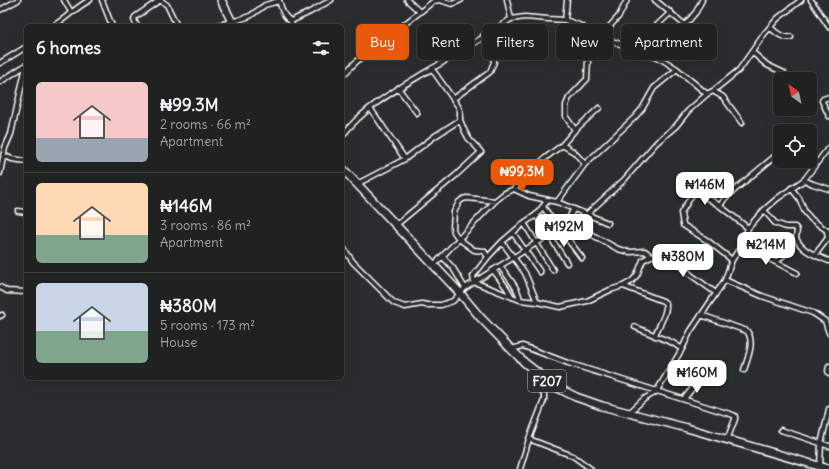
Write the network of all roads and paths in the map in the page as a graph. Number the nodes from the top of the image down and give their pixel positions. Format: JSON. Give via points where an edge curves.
{"nodes":[{"id":1,"x":18,"y":0,"type":"edge"},
{"id":2,"x":64,"y":0,"type":"edge"},
{"id":3,"x":90,"y":0,"type":"edge"},
{"id":4,"x":102,"y":0,"type":"edge"},
{"id":5,"x":160,"y":0,"type":"edge"},
{"id":6,"x":221,"y":0,"type":"edge"},
{"id":7,"x":331,"y":0,"type":"edge"},
{"id":8,"x":407,"y":0,"type":"edge"},
{"id":9,"x":461,"y":0,"type":"edge"},
{"id":10,"x":507,"y":0,"type":"edge"},
{"id":11,"x":567,"y":0,"type":"edge"},
{"id":12,"x":627,"y":0,"type":"edge"},
{"id":13,"x":655,"y":0,"type":"edge"},
{"id":14,"x":702,"y":0,"type":"edge"},
{"id":15,"x":801,"y":0,"type":"edge"},
{"id":16,"x":811,"y":0,"type":"edge"},
{"id":17,"x":279,"y":1,"type":"edge"},
{"id":18,"x":0,"y":10,"type":"edge"},
{"id":19,"x":71,"y":12,"type":"junction"},
{"id":20,"x":420,"y":12,"type":"junction"},
{"id":21,"x":671,"y":12,"type":"junction"},
{"id":22,"x":511,"y":19,"type":"junction"},
{"id":23,"x":291,"y":20,"type":"junction"},
{"id":24,"x":565,"y":20,"type":"junction"},
{"id":25,"x":56,"y":24,"type":"edge"},
{"id":26,"x":111,"y":24,"type":"edge"},
{"id":27,"x":136,"y":24,"type":"edge"},
{"id":28,"x":176,"y":24,"type":"edge"},
{"id":29,"x":233,"y":24,"type":"edge"},
{"id":30,"x":292,"y":24,"type":"edge"},
{"id":31,"x":503,"y":24,"type":"edge"},
{"id":32,"x":576,"y":24,"type":"edge"},
{"id":33,"x":612,"y":24,"type":"edge"},
{"id":34,"x":658,"y":24,"type":"edge"},
{"id":35,"x":684,"y":24,"type":"edge"},
{"id":36,"x":686,"y":24,"type":"edge"},
{"id":37,"x":829,"y":26,"type":"edge"},
{"id":38,"x":770,"y":27,"type":"junction"},
{"id":39,"x":482,"y":37,"type":"edge"},
{"id":40,"x":791,"y":37,"type":"dead end"},
{"id":41,"x":24,"y":48,"type":"edge"},
{"id":42,"x":752,"y":52,"type":"junction"},
{"id":43,"x":494,"y":60,"type":"edge"},
{"id":44,"x":588,"y":60,"type":"edge"},
{"id":45,"x":663,"y":60,"type":"edge"},
{"id":46,"x":1,"y":61,"type":"edge"},
{"id":47,"x":24,"y":67,"type":"edge"},
{"id":48,"x":677,"y":68,"type":"junction"},
{"id":49,"x":432,"y":69,"type":"junction"},
{"id":50,"x":782,"y":72,"type":"edge"},
{"id":51,"x":344,"y":74,"type":"edge"},
{"id":52,"x":24,"y":75,"type":"edge"},
{"id":53,"x":0,"y":82,"type":"edge"},
{"id":54,"x":398,"y":88,"type":"junction"},
{"id":55,"x":713,"y":91,"type":"junction"},
{"id":56,"x":707,"y":94,"type":"junction"},
{"id":57,"x":829,"y":97,"type":"edge"},
{"id":58,"x":453,"y":99,"type":"junction"},
{"id":59,"x":370,"y":108,"type":"junction"},
{"id":60,"x":599,"y":108,"type":"dead end"},
{"id":61,"x":417,"y":113,"type":"dead end"},
{"id":62,"x":829,"y":116,"type":"edge"},
{"id":63,"x":460,"y":120,"type":"junction"},
{"id":64,"x":742,"y":123,"type":"dead end"},
{"id":65,"x":575,"y":130,"type":"junction"},
{"id":66,"x":344,"y":133,"type":"edge"},
{"id":67,"x":562,"y":145,"type":"junction"},
{"id":68,"x":829,"y":147,"type":"edge"},
{"id":69,"x":2,"y":148,"type":"edge"},
{"id":70,"x":827,"y":153,"type":"edge"},
{"id":71,"x":3,"y":155,"type":"junction"},
{"id":72,"x":773,"y":158,"type":"edge"},
{"id":73,"x":405,"y":159,"type":"junction"},
{"id":74,"x":24,"y":161,"type":"edge"},
{"id":75,"x":585,"y":164,"type":"junction"},
{"id":76,"x":344,"y":170,"type":"edge"},
{"id":77,"x":0,"y":172,"type":"edge"},
{"id":78,"x":804,"y":180,"type":"junction"},
{"id":79,"x":356,"y":184,"type":"junction"},
{"id":80,"x":791,"y":188,"type":"junction"},
{"id":81,"x":829,"y":189,"type":"edge"},
{"id":82,"x":514,"y":190,"type":"junction"},
{"id":83,"x":548,"y":200,"type":"junction"},
{"id":84,"x":495,"y":201,"type":"junction"},
{"id":85,"x":557,"y":202,"type":"junction"},
{"id":86,"x":720,"y":206,"type":"junction"},
{"id":87,"x":543,"y":207,"type":"junction"},
{"id":88,"x":573,"y":210,"type":"junction"},
{"id":89,"x":764,"y":210,"type":"junction"},
{"id":90,"x":18,"y":211,"type":"dead end"},
{"id":91,"x":24,"y":212,"type":"edge"},
{"id":92,"x":587,"y":214,"type":"junction"},
{"id":93,"x":536,"y":215,"type":"junction"},
{"id":94,"x":569,"y":218,"type":"junction"},
{"id":95,"x":524,"y":223,"type":"junction"},
{"id":96,"x":608,"y":223,"type":"dead end"},
{"id":97,"x":396,"y":225,"type":"junction"},
{"id":98,"x":559,"y":227,"type":"junction"},
{"id":99,"x":748,"y":228,"type":"junction"},
{"id":100,"x":828,"y":232,"type":"edge"},
{"id":101,"x":513,"y":233,"type":"junction"},
{"id":102,"x":549,"y":235,"type":"junction"},
{"id":103,"x":460,"y":239,"type":"junction"},
{"id":104,"x":502,"y":242,"type":"junction"},
{"id":105,"x":536,"y":243,"type":"junction"},
{"id":106,"x":742,"y":245,"type":"junction"},
{"id":107,"x":344,"y":249,"type":"edge"},
{"id":108,"x":525,"y":250,"type":"junction"},
{"id":109,"x":785,"y":254,"type":"dead end"},
{"id":110,"x":815,"y":255,"type":"junction"},
{"id":111,"x":442,"y":256,"type":"junction"},
{"id":112,"x":651,"y":256,"type":"junction"},
{"id":113,"x":488,"y":257,"type":"junction"},
{"id":114,"x":514,"y":257,"type":"junction"},
{"id":115,"x":582,"y":258,"type":"dead end"},
{"id":116,"x":732,"y":260,"type":"junction"},
{"id":117,"x":829,"y":261,"type":"edge"},
{"id":118,"x":776,"y":262,"type":"junction"},
{"id":119,"x":567,"y":263,"type":"dead end"},
{"id":120,"x":434,"y":265,"type":"junction"},
{"id":121,"x":500,"y":266,"type":"junction"},
{"id":122,"x":493,"y":270,"type":"junction"},
{"id":123,"x":553,"y":270,"type":"dead end"},
{"id":124,"x":540,"y":272,"type":"dead end"},
{"id":125,"x":797,"y":273,"type":"dead end"},
{"id":126,"x":725,"y":280,"type":"junction"},
{"id":127,"x":474,"y":282,"type":"junction"},
{"id":128,"x":623,"y":286,"type":"junction"},
{"id":129,"x":0,"y":287,"type":"edge"},
{"id":130,"x":462,"y":290,"type":"junction"},
{"id":131,"x":24,"y":292,"type":"edge"},
{"id":132,"x":716,"y":293,"type":"junction"},
{"id":133,"x":512,"y":298,"type":"junction"},
{"id":134,"x":520,"y":300,"type":"junction"},
{"id":135,"x":537,"y":302,"type":"junction"},
{"id":136,"x":701,"y":315,"type":"junction"},
{"id":137,"x":635,"y":327,"type":"dead end"},
{"id":138,"x":829,"y":333,"type":"edge"},
{"id":139,"x":655,"y":336,"type":"junction"},
{"id":140,"x":511,"y":349,"type":"junction"},
{"id":141,"x":682,"y":349,"type":"junction"},
{"id":142,"x":829,"y":366,"type":"edge"},
{"id":143,"x":744,"y":370,"type":"dead end"},
{"id":144,"x":829,"y":373,"type":"edge"},
{"id":145,"x":541,"y":376,"type":"junction"},
{"id":146,"x":699,"y":380,"type":"dead end"},
{"id":147,"x":656,"y":392,"type":"junction"},
{"id":148,"x":684,"y":398,"type":"junction"},
{"id":149,"x":829,"y":409,"type":"edge"},
{"id":150,"x":629,"y":413,"type":"junction"},
{"id":151,"x":781,"y":430,"type":"dead end"},
{"id":152,"x":529,"y":439,"type":"junction"},
{"id":153,"x":727,"y":440,"type":"junction"},
{"id":154,"x":821,"y":444,"type":"junction"},
{"id":155,"x":829,"y":446,"type":"edge"},
{"id":156,"x":820,"y":466,"type":"junction"},
{"id":157,"x":520,"y":469,"type":"edge"},
{"id":158,"x":591,"y":469,"type":"edge"},
{"id":159,"x":829,"y":469,"type":"edge"}],
"edges":[{"from":1,"to":18,"type":"street"},
{"from":2,"to":19,"type":"street"},
{"from":3,"to":19,"type":"street"},
{"from":4,"to":26,"type":"street"},
{"from":5,"to":27,"type":"street","via":[[135,17]]},
{"from":5,"to":28,"type":"street","via":[[167,6]]},
{"from":6,"to":29,"type":"main road"},
{"from":7,"to":23,"type":"street"},
{"from":8,"to":20,"type":"street"},
{"from":9,"to":20,"type":"street","via":[[452,4],[434,1]]},
{"from":10,"to":22,"type":"street"},
{"from":11,"to":24,"type":"street"},
{"from":12,"to":33,"type":"street"},
{"from":13,"to":21,"type":"street"},
{"from":14,"to":36,"type":"street"},
{"from":15,"to":38,"type":"street"},
{"from":16,"to":37,"type":"street"},
{"from":17,"to":23,"type":"street","via":[[287,19]]},
{"from":17,"to":29,"type":"street","via":[[265,5]]},
{"from":19,"to":25,"type":"street"},
{"from":20,"to":51,"type":"street"},
{"from":21,"to":34,"type":"street"},
{"from":21,"to":35,"type":"street"},
{"from":22,"to":24,"type":"street","via":[[525,17]]},
{"from":22,"to":31,"type":"street"},
{"from":23,"to":30,"type":"street"},
{"from":24,"to":32,"type":"street"},
{"from":38,"to":40,"type":"street","via":[[778,34]]},
{"from":38,"to":42,"type":"street"},
{"from":39,"to":49,"type":"street"},
{"from":41,"to":46,"type":"street"},
{"from":42,"to":50,"type":"street","via":[[767,65]]},
{"from":42,"to":55,"type":"street","via":[[739,70]]},
{"from":43,"to":58,"type":"street","via":[[490,72]]},
{"from":44,"to":65,"type":"street","via":[[587,78],[566,105],[566,118]]},
{"from":45,"to":48,"type":"street"},
{"from":47,"to":53,"type":"street"},
{"from":48,"to":56,"type":"street"},
{"from":48,"to":75,"type":"street","via":[[654,88],[635,117]]},
{"from":49,"to":54,"type":"street"},
{"from":49,"to":58,"type":"street"},
{"from":52,"to":69,"type":"street","via":[[11,134]]},
{"from":54,"to":59,"type":"street"},
{"from":54,"to":61,"type":"street"},
{"from":55,"to":56,"type":"street"},
{"from":55,"to":64,"type":"street","via":[[723,97]]},
{"from":56,"to":92,"type":"street","via":[[656,143],[624,180]]},
{"from":57,"to":62,"type":"street","via":[[822,101]]},
{"from":58,"to":63,"type":"street","via":[[460,111]]},
{"from":59,"to":66,"type":"street"},
{"from":59,"to":73,"type":"street"},
{"from":60,"to":65,"type":"street"},
{"from":63,"to":73,"type":"street"},
{"from":63,"to":97,"type":"street","via":[[469,139],[480,150],[479,154]]},
{"from":65,"to":67,"type":"street"},
{"from":67,"to":75,"type":"street","via":[[574,152]]},
{"from":67,"to":82,"type":"street","via":[[544,159]]},
{"from":68,"to":70,"type":"street"},
{"from":69,"to":71,"type":"street"},
{"from":70,"to":78,"type":"street"},
{"from":71,"to":74,"type":"street"},
{"from":71,"to":77,"type":"street"},
{"from":72,"to":86,"type":"street","via":[[725,198]]},
{"from":73,"to":79,"type":"street"},
{"from":75,"to":85,"type":"street"},
{"from":76,"to":79,"type":"main road","number":"F207"},
{"from":78,"to":80,"type":"street"},
{"from":78,"to":81,"type":"street"},
{"from":79,"to":97,"type":"main road","number":"F207"},
{"from":80,"to":89,"type":"street"},
{"from":80,"to":100,"type":"street","via":[[805,212]]},
{"from":82,"to":83,"type":"street"},
{"from":82,"to":84,"type":"street"},
{"from":83,"to":85,"type":"street"},
{"from":83,"to":87,"type":"street"},
{"from":84,"to":103,"type":"street"},
{"from":84,"to":103,"type":"street","via":[[467,198],[459,202],[454,212],[453,228]]},
{"from":85,"to":88,"type":"street"},
{"from":86,"to":99,"type":"street"},
{"from":86,"to":116,"type":"street","via":[[695,192],[681,213],[683,225]]},
{"from":87,"to":93,"type":"street"},
{"from":87,"to":98,"type":"street"},
{"from":88,"to":92,"type":"street"},
{"from":88,"to":94,"type":"street"},
{"from":89,"to":99,"type":"street"},
{"from":89,"to":110,"type":"street","via":[[775,223],[797,228],[798,242]]},
{"from":90,"to":91,"type":"street"},
{"from":92,"to":96,"type":"street"},
{"from":93,"to":95,"type":"street"},
{"from":93,"to":102,"type":"street"},
{"from":94,"to":98,"type":"street"},
{"from":94,"to":112,"type":"street","via":[[587,232],[618,249],[630,252],[645,251]]},
{"from":95,"to":101,"type":"street"},
{"from":95,"to":105,"type":"street"},
{"from":97,"to":120,"type":"main road","number":"F207"},
{"from":98,"to":102,"type":"street"},
{"from":98,"to":115,"type":"street"},
{"from":99,"to":106,"type":"street"},
{"from":100,"to":110,"type":"street","via":[[828,238]]},
{"from":101,"to":104,"type":"street"},
{"from":101,"to":108,"type":"street"},
{"from":102,"to":105,"type":"street"},
{"from":102,"to":119,"type":"street"},
{"from":103,"to":111,"type":"street"},
{"from":103,"to":113,"type":"street","via":[[474,250],[484,251]]},
{"from":104,"to":113,"type":"street"},
{"from":104,"to":114,"type":"street"},
{"from":105,"to":108,"type":"street"},
{"from":105,"to":123,"type":"street"},
{"from":106,"to":116,"type":"street"},
{"from":106,"to":118,"type":"street"},
{"from":107,"to":130,"type":"street","via":[[353,262],[394,303],[405,307],[422,304],[441,306],[453,301]]},
{"from":108,"to":114,"type":"street"},
{"from":108,"to":124,"type":"street"},
{"from":109,"to":118,"type":"street"},
{"from":110,"to":117,"type":"street"},
{"from":111,"to":120,"type":"street"},
{"from":111,"to":130,"type":"street","via":[[453,268]]},
{"from":112,"to":128,"type":"street","via":[[643,260],[632,281]]},
{"from":112,"to":132,"type":"street","via":[[660,254],[678,262]]},
{"from":113,"to":127,"type":"street","via":[[473,276]]},
{"from":114,"to":121,"type":"street"},
{"from":114,"to":135,"type":"street","via":[[525,272]]},
{"from":116,"to":126,"type":"street"},
{"from":118,"to":125,"type":"street"},
{"from":120,"to":130,"type":"main road","number":"F207"},
{"from":121,"to":122,"type":"street"},
{"from":121,"to":134,"type":"street","via":[[514,285]]},
{"from":122,"to":127,"type":"street"},
{"from":122,"to":133,"type":"street"},
{"from":126,"to":132,"type":"street"},
{"from":126,"to":138,"type":"street","via":[[813,313],[825,321]]},
{"from":127,"to":130,"type":"street"},
{"from":127,"to":133,"type":"street"},
{"from":128,"to":135,"type":"street","via":[[587,301],[560,307]]},
{"from":128,"to":139,"type":"street","via":[[663,300],[666,304],[665,314]]},
{"from":129,"to":131,"type":"street","via":[[7,291]]},
{"from":130,"to":140,"type":"main road","number":"F207","via":[[480,317]]},
{"from":132,"to":136,"type":"street"},
{"from":133,"to":134,"type":"street"},
{"from":134,"to":135,"type":"street"},
{"from":136,"to":141,"type":"street"},
{"from":136,"to":143,"type":"street","via":[[747,331],[751,343]]},
{"from":137,"to":139,"type":"street"},
{"from":139,"to":141,"type":"street"},
{"from":140,"to":145,"type":"main road","number":"F207"},
{"from":140,"to":147,"type":"street","via":[[523,346]]},
{"from":141,"to":147,"type":"street"},
{"from":142,"to":144,"type":"street"},
{"from":145,"to":150,"type":"main road","number":"F207","via":[[576,397]]},
{"from":145,"to":152,"type":"street","via":[[537,384],[544,397]]},
{"from":146,"to":148,"type":"street"},
{"from":147,"to":148,"type":"street"},
{"from":147,"to":150,"type":"street","via":[[644,398]]},
{"from":148,"to":153,"type":"street","via":[[735,416]]},
{"from":149,"to":154,"type":"street"},
{"from":150,"to":153,"type":"main road","number":"F207"},
{"from":151,"to":154,"type":"street"},
{"from":152,"to":157,"type":"street"},
{"from":152,"to":158,"type":"street","via":[[573,456]]},
{"from":153,"to":156,"type":"main road","number":"F207"},
{"from":154,"to":155,"type":"street"},
{"from":154,"to":156,"type":"street"},
{"from":156,"to":159,"type":"main road","number":"F207"}]}
